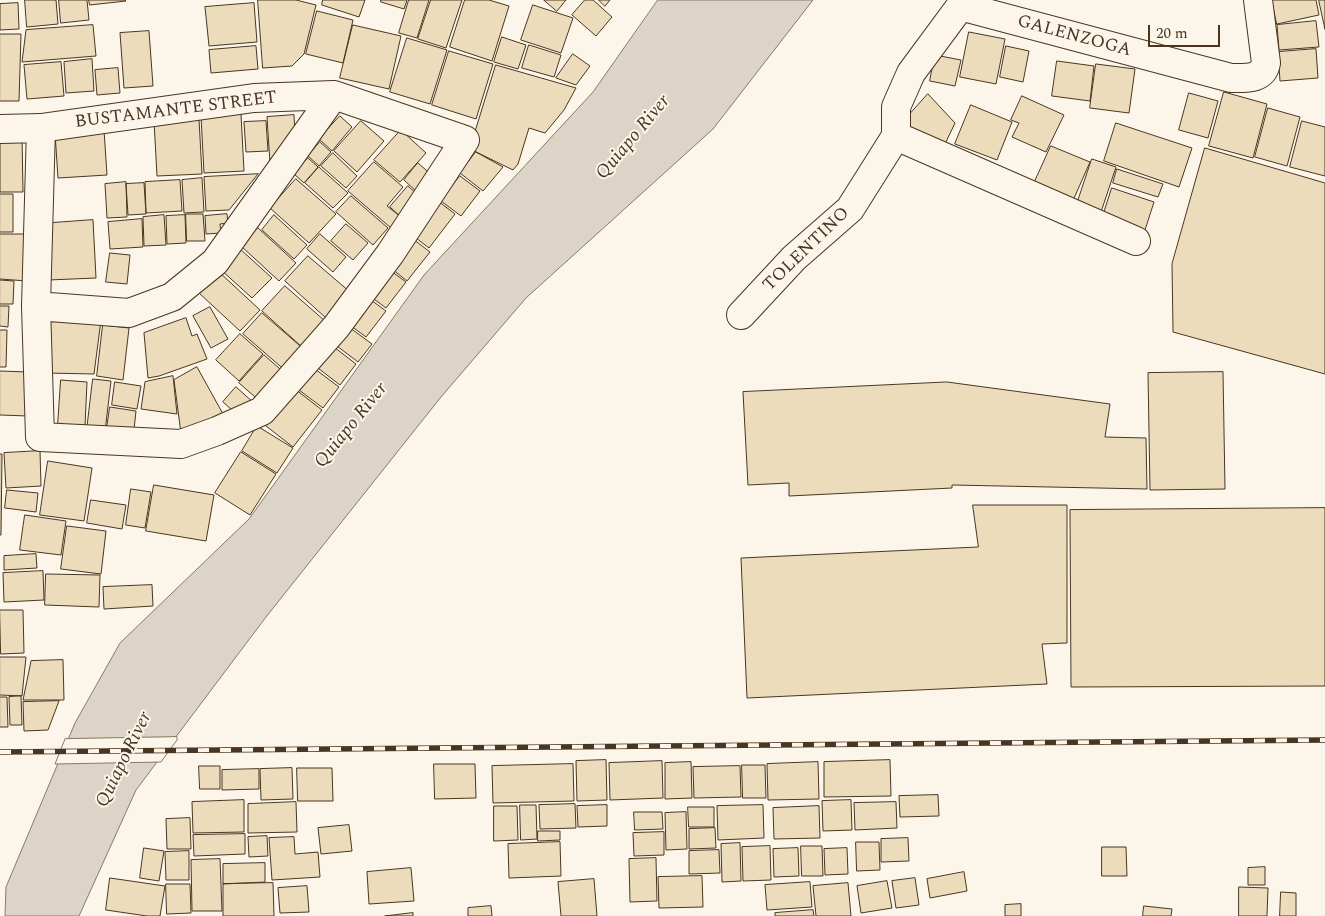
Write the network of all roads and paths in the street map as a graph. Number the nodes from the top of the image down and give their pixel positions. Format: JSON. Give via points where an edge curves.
{"nodes":[{"id":1,"x":1258,"y":0,"type":"edge"},
{"id":2,"x":962,"y":3,"type":"edge"},
{"id":3,"x":334,"y":95,"type":"junction"},
{"id":4,"x":40,"y":128,"type":"junction"},
{"id":5,"x":0,"y":129,"type":"edge"},
{"id":6,"x":896,"y":136,"type":"junction"},
{"id":7,"x":1136,"y":241,"type":"dead end"},
{"id":8,"x":36,"y":306,"type":"junction"},
{"id":9,"x":741,"y":315,"type":"dead end"}],
"edges":[{"from":1,"to":2,"type":"street","name":"GALENZOGA","via":[[1266,63],[1258,76],[1250,78],[1231,78]]},
{"from":2,"to":6,"type":"street","via":[[911,73],[896,106]]},
{"from":3,"to":4,"type":"street","name":"BUSTAMANTE STREET","via":[[254,98]]},
{"from":3,"to":8,"type":"street","via":[[215,262],[172,297],[129,313]]},
{"from":3,"to":8,"type":"street","name":"BUSTAMANTE STREET","via":[[466,140],[390,254],[336,327],[262,411],[181,444],[40,437]]},
{"from":4,"to":5,"type":"street","name":"BUSTAMANTE STREET"},
{"from":4,"to":8,"type":"street"},
{"from":6,"to":7,"type":"street"},
{"from":6,"to":9,"type":"street","name":"TOLENTINO","via":[[850,209],[794,258]]}]}
